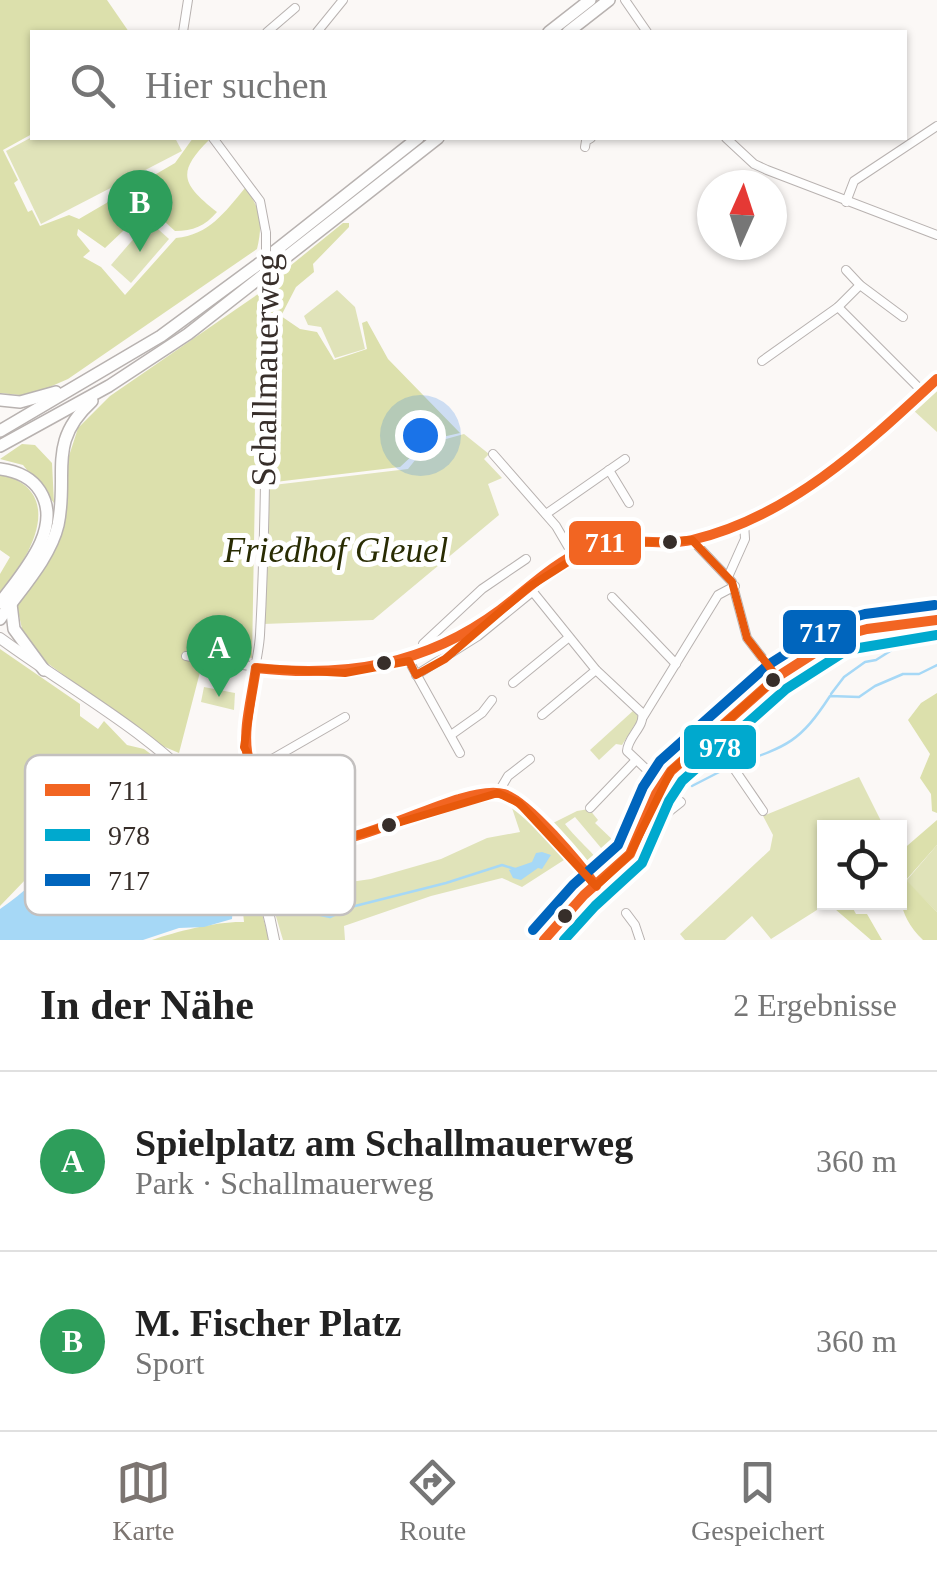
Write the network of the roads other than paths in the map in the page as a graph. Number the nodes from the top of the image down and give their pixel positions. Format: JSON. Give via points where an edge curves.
{"nodes":[{"id":1,"x":188,"y":0,"type":"edge"},
{"id":2,"x":343,"y":0,"type":"edge"},
{"id":3,"x":590,"y":0,"type":"edge"},
{"id":4,"x":608,"y":0,"type":"edge"},
{"id":5,"x":625,"y":0,"type":"edge"},
{"id":6,"x":295,"y":8,"type":"dead end"},
{"id":7,"x":183,"y":30,"type":"edge"},
{"id":8,"x":271,"y":30,"type":"edge"},
{"id":9,"x":319,"y":30,"type":"edge"},
{"id":10,"x":552,"y":30,"type":"edge"},
{"id":11,"x":570,"y":30,"type":"edge"},
{"id":12,"x":646,"y":30,"type":"edge"},
{"id":13,"x":936,"y":130,"type":"edge"},
{"id":14,"x":214,"y":140,"type":"edge"},
{"id":15,"x":415,"y":140,"type":"edge"},
{"id":16,"x":435,"y":140,"type":"edge"},
{"id":17,"x":588,"y":140,"type":"edge"},
{"id":18,"x":728,"y":140,"type":"edge"},
{"id":19,"x":585,"y":147,"type":"dead end"},
{"id":20,"x":846,"y":202,"type":"junction"},
{"id":21,"x":937,"y":234,"type":"edge"},
{"id":22,"x":846,"y":270,"type":"dead end"},
{"id":23,"x":860,"y":286,"type":"junction"},
{"id":24,"x":838,"y":307,"type":"junction"},
{"id":25,"x":903,"y":317,"type":"dead end"},
{"id":26,"x":762,"y":360,"type":"dead end"},
{"id":27,"x":93,"y":378,"type":"junction"},
{"id":28,"x":937,"y":379,"type":"edge"},
{"id":29,"x":109,"y":386,"type":"junction"},
{"id":30,"x":923,"y":392,"type":"junction"},
{"id":31,"x":0,"y":400,"type":"edge"},
{"id":32,"x":0,"y":431,"type":"edge"},
{"id":33,"x":0,"y":446,"type":"edge"},
{"id":34,"x":493,"y":454,"type":"dead end"},
{"id":35,"x":624,"y":458,"type":"dead end"},
{"id":36,"x":0,"y":469,"type":"edge"},
{"id":37,"x":608,"y":470,"type":"junction"},
{"id":38,"x":629,"y":502,"type":"dead end"},
{"id":39,"x":546,"y":514,"type":"junction"},
{"id":40,"x":744,"y":522,"type":"junction"},
{"id":41,"x":692,"y":540,"type":"junction"},
{"id":42,"x":573,"y":555,"type":"junction"},
{"id":43,"x":526,"y":559,"type":"dead end"},
{"id":44,"x":728,"y":577,"type":"junction"},
{"id":45,"x":735,"y":586,"type":"junction"},
{"id":46,"x":530,"y":590,"type":"junction"},
{"id":47,"x":612,"y":597,"type":"dead end"},
{"id":48,"x":4,"y":600,"type":"edge"},
{"id":49,"x":0,"y":619,"type":"edge"},
{"id":50,"x":937,"y":620,"type":"edge"},
{"id":51,"x":0,"y":638,"type":"edge"},
{"id":52,"x":568,"y":638,"type":"junction"},
{"id":53,"x":186,"y":656,"type":"dead end"},
{"id":54,"x":422,"y":656,"type":"junction"},
{"id":55,"x":409,"y":660,"type":"junction"},
{"id":56,"x":676,"y":664,"type":"junction"},
{"id":57,"x":256,"y":668,"type":"junction"},
{"id":58,"x":44,"y":670,"type":"junction"},
{"id":59,"x":596,"y":670,"type":"junction"},
{"id":60,"x":416,"y":674,"type":"junction"},
{"id":61,"x":778,"y":677,"type":"junction"},
{"id":62,"x":513,"y":683,"type":"dead end"},
{"id":63,"x":492,"y":700,"type":"dead end"},
{"id":64,"x":542,"y":715,"type":"dead end"},
{"id":65,"x":345,"y":717,"type":"dead end"},
{"id":66,"x":643,"y":717,"type":"junction"},
{"id":67,"x":450,"y":735,"type":"junction"},
{"id":68,"x":711,"y":735,"type":"junction"},
{"id":69,"x":460,"y":754,"type":"dead end"},
{"id":70,"x":165,"y":755,"type":"edge"},
{"id":71,"x":249,"y":755,"type":"edge"},
{"id":72,"x":279,"y":755,"type":"edge"},
{"id":73,"x":530,"y":759,"type":"dead end"},
{"id":74,"x":636,"y":760,"type":"junction"},
{"id":75,"x":661,"y":783,"type":"junction"},
{"id":76,"x":498,"y":793,"type":"junction"},
{"id":77,"x":682,"y":802,"type":"dead end"},
{"id":78,"x":590,"y":808,"type":"dead end"},
{"id":79,"x":763,"y":811,"type":"dead end"},
{"id":80,"x":644,"y":824,"type":"junction"},
{"id":81,"x":355,"y":836,"type":"edge"},
{"id":82,"x":596,"y":886,"type":"junction"},
{"id":83,"x":626,"y":913,"type":"dead end"},
{"id":84,"x":267,"y":915,"type":"edge"},
{"id":85,"x":556,"y":926,"type":"junction"},
{"id":86,"x":274,"y":940,"type":"edge"},
{"id":87,"x":544,"y":940,"type":"edge"},
{"id":88,"x":564,"y":940,"type":"edge"},
{"id":89,"x":640,"y":940,"type":"edge"}],
"edges":[{"from":1,"to":7,"type":"street"},
{"from":2,"to":9,"type":"street"},
{"from":3,"to":10,"type":"highway"},
{"from":4,"to":11,"type":"highway"},
{"from":5,"to":12,"type":"street"},
{"from":6,"to":8,"type":"street"},
{"from":13,"to":20,"type":"street","via":[[854,181]]},
{"from":14,"to":57,"type":"street","name":"Schallmauerweg","bridge":true,"via":[[260,201],[266,233]]},
{"from":15,"to":27,"type":"highway","via":[[256,266]]},
{"from":16,"to":29,"type":"highway","via":[[255,284]]},
{"from":17,"to":19,"type":"street"},
{"from":18,"to":20,"type":"street","via":[[754,164]]},
{"from":20,"to":21,"type":"street"},
{"from":22,"to":23,"type":"street"},
{"from":23,"to":24,"type":"street"},
{"from":23,"to":25,"type":"street"},
{"from":24,"to":26,"type":"street"},
{"from":24,"to":30,"type":"street"},
{"from":27,"to":31,"type":"highway","via":[[35,400]]},
{"from":27,"to":32,"type":"highway"},
{"from":28,"to":30,"type":"street"},
{"from":29,"to":33,"type":"highway"},
{"from":29,"to":48,"type":"highway","via":[[69,427],[58,526],[50,546]]},
{"from":30,"to":40,"type":"street","via":[[809,488]]},
{"from":34,"to":39,"type":"street"},
{"from":35,"to":37,"type":"street"},
{"from":36,"to":48,"type":"highway","via":[[34,484],[47,506],[39,546]]},
{"from":37,"to":38,"type":"street"},
{"from":37,"to":39,"type":"street"},
{"from":39,"to":42,"type":"street"},
{"from":40,"to":41,"type":"street"},
{"from":40,"to":44,"type":"street","via":[[745,539]]},
{"from":41,"to":42,"type":"street","via":[[628,539]]},
{"from":41,"to":44,"type":"street"},
{"from":42,"to":46,"type":"street"},
{"from":43,"to":54,"type":"street","via":[[470,600],[423,644]]},
{"from":44,"to":45,"type":"street"},
{"from":45,"to":56,"type":"street","via":[[718,595]]},
{"from":45,"to":61,"type":"street","via":[[747,638]]},
{"from":46,"to":52,"type":"street"},
{"from":46,"to":54,"type":"street"},
{"from":46,"to":60,"type":"street","via":[[478,636]]},
{"from":47,"to":56,"type":"street"},
{"from":48,"to":49,"type":"highway"},
{"from":48,"to":58,"type":"highway","via":[[14,629]]},
{"from":50,"to":61,"type":"street","via":[[840,636]]},
{"from":51,"to":58,"type":"main road"},
{"from":52,"to":59,"type":"street"},
{"from":52,"to":62,"type":"street"},
{"from":53,"to":57,"type":"street"},
{"from":54,"to":55,"type":"street"},
{"from":55,"to":57,"type":"street","via":[[345,672]]},
{"from":55,"to":60,"type":"street"},
{"from":56,"to":66,"type":"street"},
{"from":57,"to":71,"type":"street","name":"Schallmauerweg","via":[[244,739]]},
{"from":58,"to":70,"type":"main road"},
{"from":59,"to":64,"type":"street"},
{"from":59,"to":66,"type":"street"},
{"from":60,"to":67,"type":"street"},
{"from":61,"to":68,"type":"street"},
{"from":63,"to":67,"type":"street"},
{"from":65,"to":72,"type":"street"},
{"from":66,"to":74,"type":"street","via":[[626,748]]},
{"from":67,"to":69,"type":"street"},
{"from":68,"to":75,"type":"street"},
{"from":68,"to":79,"type":"street"},
{"from":73,"to":76,"type":"street"},
{"from":74,"to":75,"type":"street"},
{"from":74,"to":78,"type":"street"},
{"from":75,"to":80,"type":"street"},
{"from":76,"to":81,"type":"street","name":"Schallmauerweg"},
{"from":76,"to":82,"type":"street","via":[[519,802]]},
{"from":77,"to":80,"type":"street"},
{"from":80,"to":82,"type":"street","via":[[630,854]]},
{"from":82,"to":85,"type":"street"},
{"from":83,"to":89,"type":"street"},
{"from":84,"to":86,"type":"main road"},
{"from":85,"to":87,"type":"street"},
{"from":85,"to":88,"type":"street"}]}
